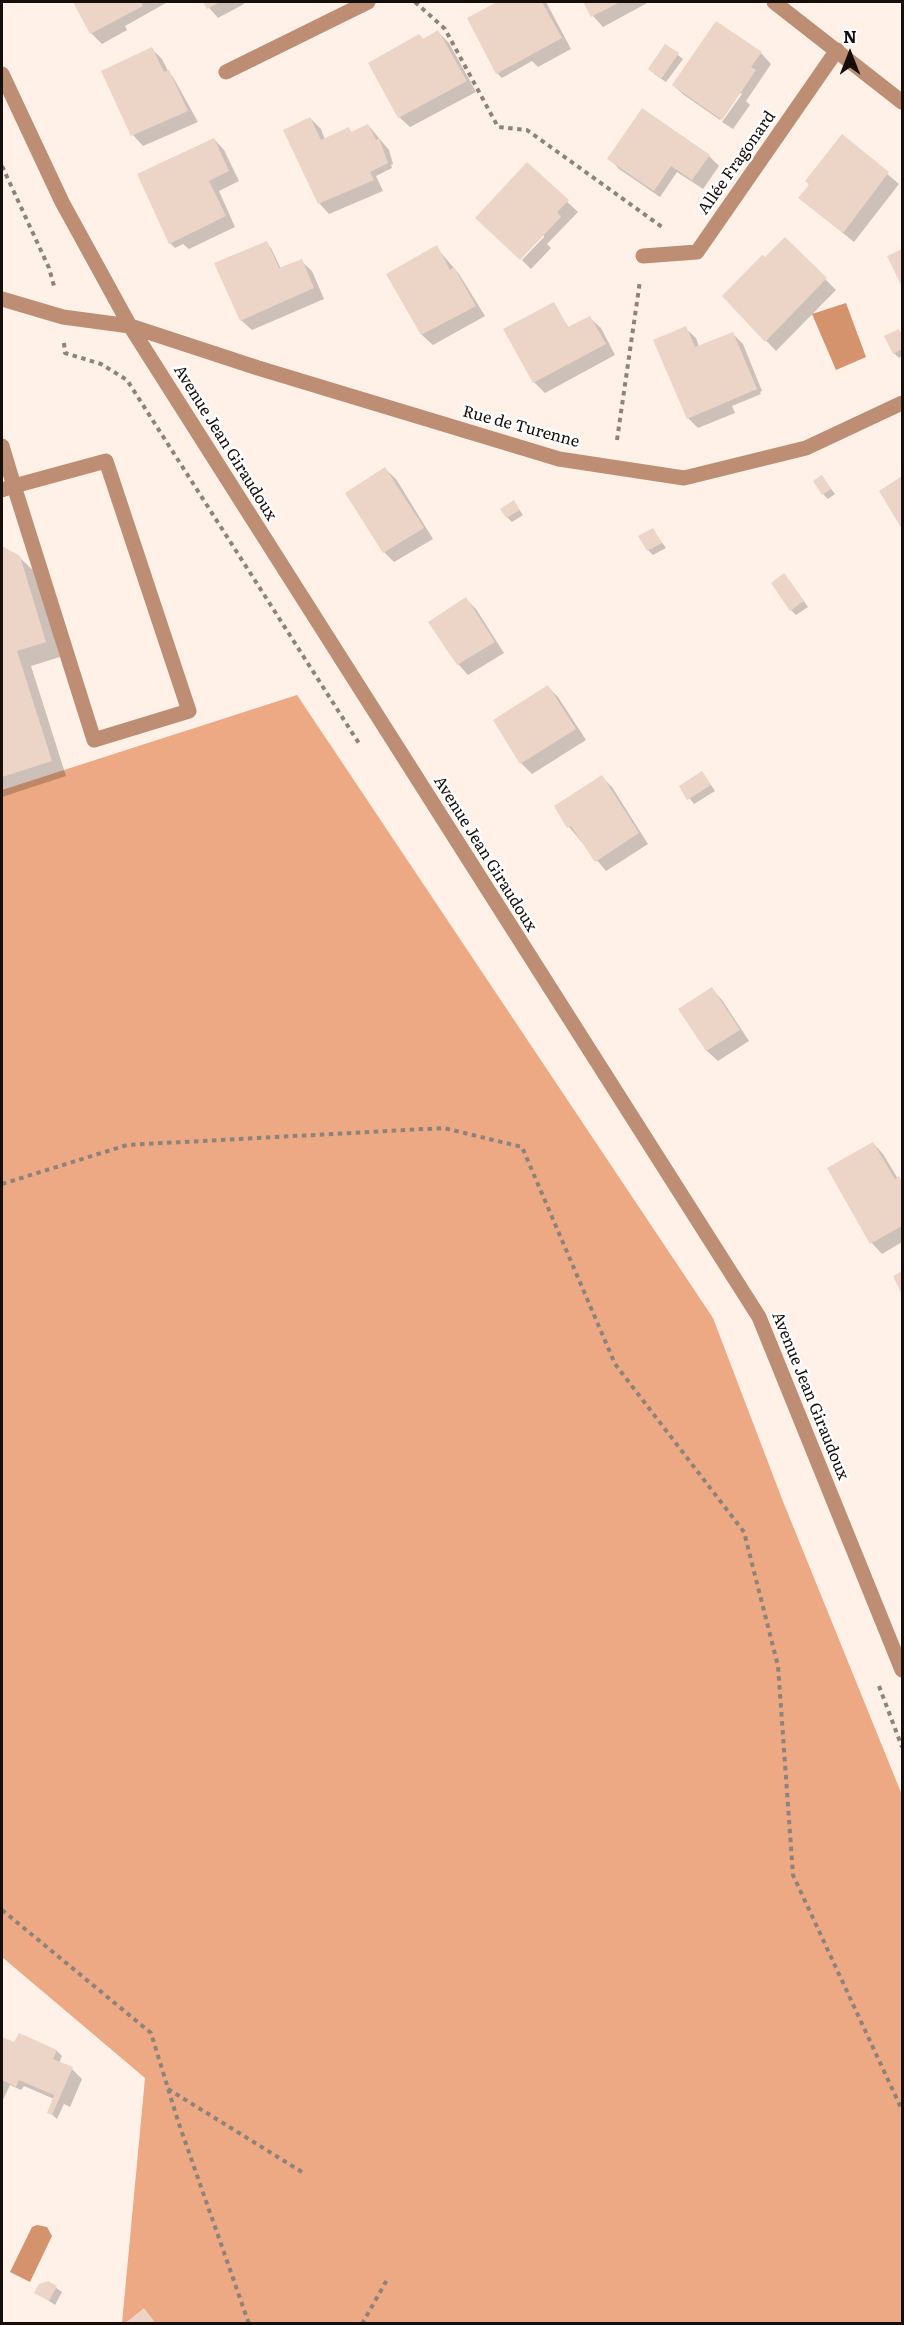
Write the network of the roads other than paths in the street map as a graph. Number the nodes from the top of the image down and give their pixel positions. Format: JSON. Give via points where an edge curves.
{"nodes":[{"id":1,"x":368,"y":2,"type":"edge"},
{"id":2,"x":774,"y":2,"type":"edge"},
{"id":3,"x":837,"y":50,"type":"junction"},
{"id":4,"x":226,"y":72,"type":"dead end"},
{"id":5,"x":2,"y":74,"type":"edge"},
{"id":6,"x":903,"y":102,"type":"edge"},
{"id":7,"x":643,"y":256,"type":"road end"},
{"id":8,"x":2,"y":299,"type":"edge"},
{"id":9,"x":130,"y":326,"type":"junction"},
{"id":10,"x":903,"y":404,"type":"edge"},
{"id":11,"x":2,"y":446,"type":"edge"},
{"id":12,"x":8,"y":488,"type":"edge"},
{"id":13,"x":903,"y":1670,"type":"edge"}],
"edges":[{"from":1,"to":4,"type":"street"},
{"from":2,"to":3,"type":"street"},
{"from":3,"to":6,"type":"street"},
{"from":3,"to":7,"type":"street","name":"Allée Fragonard","via":[[697,252]]},
{"from":5,"to":9,"type":"street","name":"Avenue Jean Giraudoux","via":[[62,202]]},
{"from":8,"to":9,"type":"street","name":"Rue de Turenne","via":[[63,317]]},
{"from":9,"to":10,"type":"street","name":"Rue de Turenne","via":[[559,459],[684,478],[806,448]]},
{"from":9,"to":13,"type":"street","name":"Avenue Jean Giraudoux","via":[[759,1317]]},
{"from":11,"to":12,"type":"street"},
{"from":12,"to":12,"type":"street","via":[[106,461],[189,711],[94,740]]}]}
